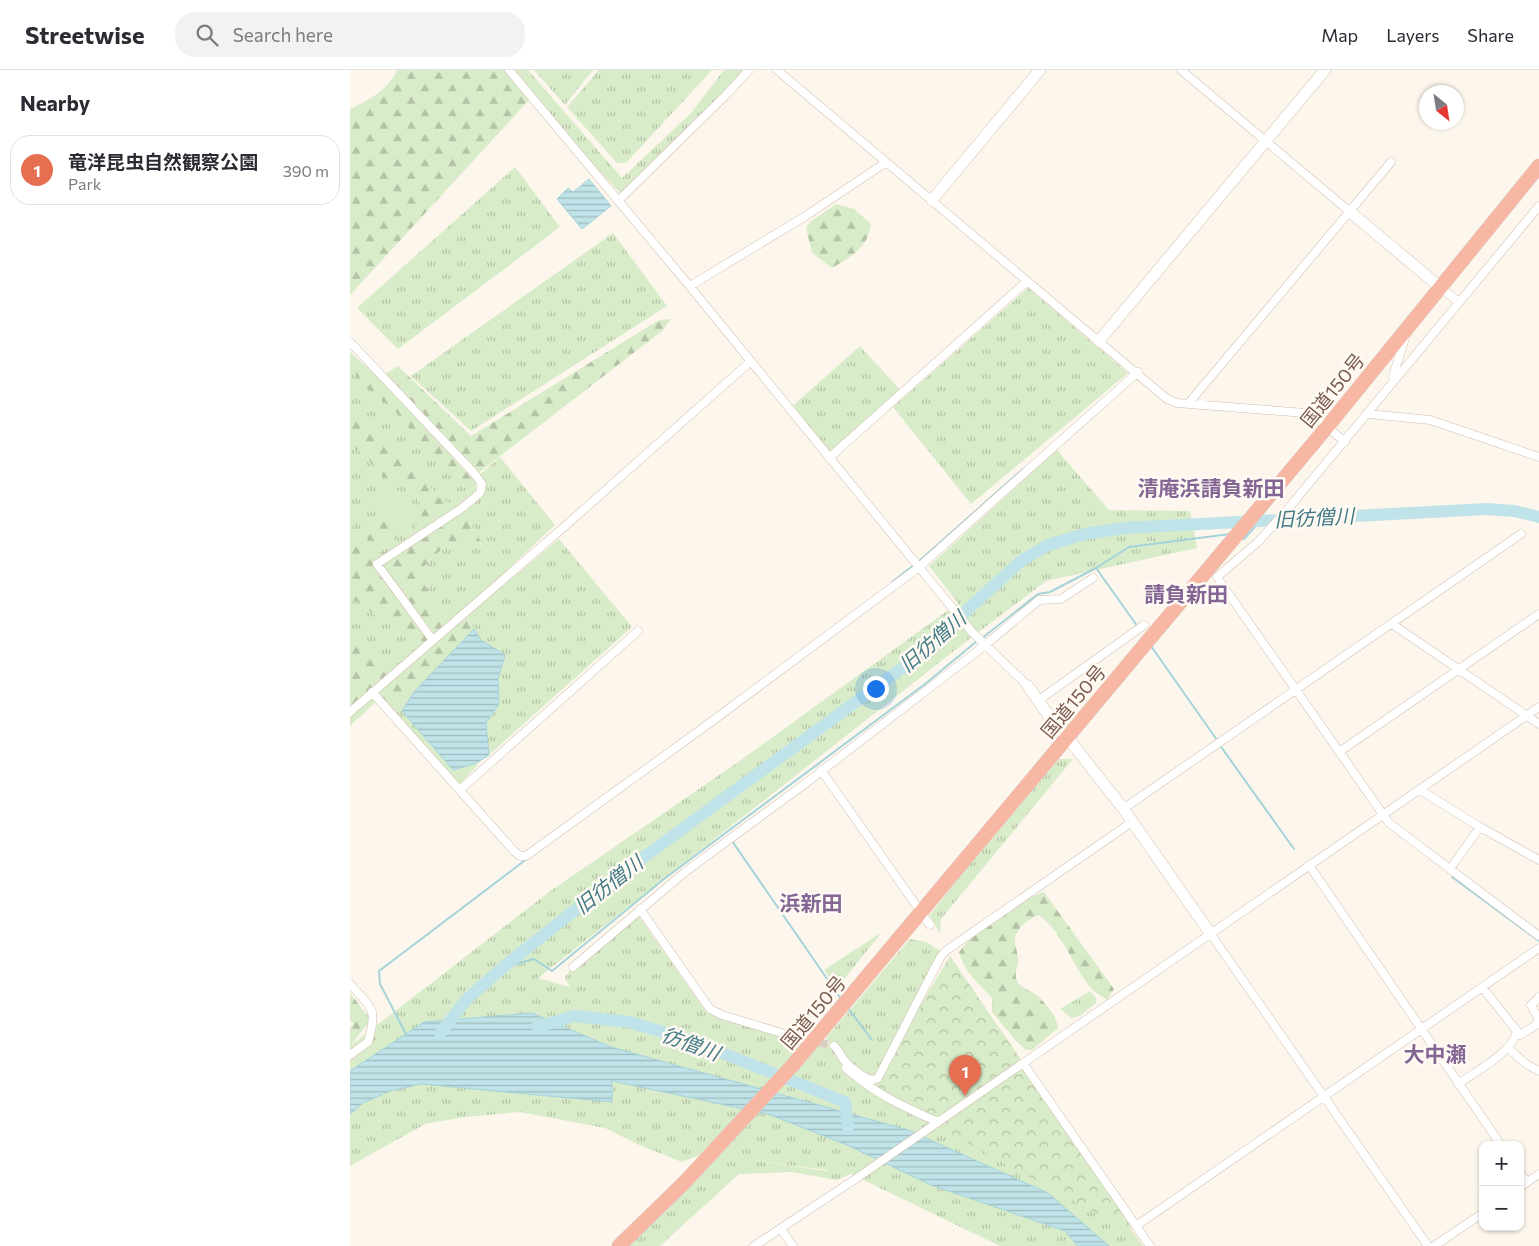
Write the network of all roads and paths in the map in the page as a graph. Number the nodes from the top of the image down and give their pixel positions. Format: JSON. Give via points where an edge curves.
{"nodes":[{"id":1,"x":509,"y":70,"type":"edge"},
{"id":2,"x":749,"y":70,"type":"edge"},
{"id":3,"x":777,"y":70,"type":"edge"},
{"id":4,"x":1040,"y":70,"type":"edge"},
{"id":5,"x":1181,"y":70,"type":"edge"},
{"id":6,"x":1325,"y":70,"type":"edge"},
{"id":7,"x":1266,"y":140,"type":"junction"},
{"id":8,"x":1390,"y":162,"type":"dead end"},
{"id":9,"x":885,"y":163,"type":"junction"},
{"id":10,"x":1539,"y":166,"type":"edge"},
{"id":11,"x":618,"y":200,"type":"junction"},
{"id":12,"x":932,"y":200,"type":"junction"},
{"id":13,"x":1539,"y":206,"type":"edge"},
{"id":14,"x":1349,"y":211,"type":"junction"},
{"id":15,"x":1027,"y":280,"type":"junction"},
{"id":16,"x":690,"y":286,"type":"junction"},
{"id":17,"x":1440,"y":287,"type":"junction"},
{"id":18,"x":1459,"y":302,"type":"junction"},
{"id":19,"x":1409,"y":326,"type":"junction"},
{"id":20,"x":350,"y":342,"type":"edge"},
{"id":21,"x":1099,"y":342,"type":"junction"},
{"id":22,"x":751,"y":362,"type":"junction"},
{"id":23,"x":1138,"y":372,"type":"junction"},
{"id":24,"x":1385,"y":392,"type":"junction"},
{"id":25,"x":1188,"y":404,"type":"junction"},
{"id":26,"x":1368,"y":414,"type":"junction"},
{"id":27,"x":1327,"y":427,"type":"junction"},
{"id":28,"x":1345,"y":442,"type":"junction"},
{"id":29,"x":1539,"y":457,"type":"edge"},
{"id":30,"x":829,"y":458,"type":"junction"},
{"id":31,"x":1521,"y":534,"type":"dead end"},
{"id":32,"x":918,"y":568,"type":"junction"},
{"id":33,"x":1093,"y":578,"type":"dead end"},
{"id":34,"x":1539,"y":614,"type":"edge"},
{"id":35,"x":1392,"y":624,"type":"junction"},
{"id":36,"x":1144,"y":625,"type":"dead end"},
{"id":37,"x":638,"y":631,"type":"dead end"},
{"id":38,"x":432,"y":639,"type":"junction"},
{"id":39,"x":984,"y":646,"type":"junction"},
{"id":40,"x":1458,"y":670,"type":"junction"},
{"id":41,"x":1028,"y":686,"type":"joint"},
{"id":42,"x":1296,"y":690,"type":"junction"},
{"id":43,"x":372,"y":692,"type":"junction"},
{"id":44,"x":1039,"y":700,"type":"junction"},
{"id":45,"x":1539,"y":707,"type":"edge"},
{"id":46,"x":350,"y":712,"type":"edge"},
{"id":47,"x":1526,"y":716,"type":"junction"},
{"id":48,"x":1539,"y":724,"type":"edge"},
{"id":49,"x":1067,"y":737,"type":"junction"},
{"id":50,"x":1339,"y":752,"type":"junction"},
{"id":51,"x":821,"y":770,"type":"junction"},
{"id":52,"x":460,"y":790,"type":"junction"},
{"id":53,"x":1420,"y":790,"type":"junction"},
{"id":54,"x":1123,"y":809,"type":"junction"},
{"id":55,"x":1383,"y":815,"type":"junction"},
{"id":56,"x":1132,"y":822,"type":"junction"},
{"id":57,"x":1480,"y":827,"type":"junction"},
{"id":58,"x":1539,"y":860,"type":"edge"},
{"id":59,"x":1309,"y":865,"type":"junction"},
{"id":60,"x":1450,"y":869,"type":"junction"},
{"id":61,"x":640,"y":910,"type":"junction"},
{"id":62,"x":921,"y":912,"type":"junction"},
{"id":63,"x":930,"y":925,"type":"dead end"},
{"id":64,"x":1210,"y":933,"type":"junction"},
{"id":65,"x":1539,"y":936,"type":"edge"},
{"id":66,"x":1539,"y":948,"type":"edge"},
{"id":67,"x":573,"y":967,"type":"dead end"},
{"id":68,"x":350,"y":984,"type":"edge"},
{"id":69,"x":1482,"y":987,"type":"junction"},
{"id":70,"x":1539,"y":997,"type":"edge"},
{"id":71,"x":1539,"y":1022,"type":"edge"},
{"id":72,"x":1420,"y":1030,"type":"junction"},
{"id":73,"x":785,"y":1034,"type":"tunnel mouth"},
{"id":74,"x":1517,"y":1034,"type":"junction"},
{"id":75,"x":1508,"y":1048,"type":"junction"},
{"id":76,"x":350,"y":1055,"type":"edge"},
{"id":77,"x":1023,"y":1063,"type":"junction"},
{"id":78,"x":1539,"y":1071,"type":"edge"},
{"id":79,"x":1458,"y":1084,"type":"junction"},
{"id":80,"x":1324,"y":1096,"type":"junction"},
{"id":81,"x":938,"y":1122,"type":"junction"},
{"id":82,"x":1498,"y":1141,"type":"edge"},
{"id":83,"x":1539,"y":1174,"type":"edge"},
{"id":84,"x":1524,"y":1185,"type":"edge"},
{"id":85,"x":1479,"y":1216,"type":"edge"},
{"id":86,"x":1136,"y":1226,"type":"junction"},
{"id":87,"x":781,"y":1229,"type":"junction"},
{"id":88,"x":619,"y":1246,"type":"edge"},
{"id":89,"x":754,"y":1246,"type":"edge"},
{"id":90,"x":793,"y":1246,"type":"edge"},
{"id":91,"x":1150,"y":1246,"type":"edge"},
{"id":92,"x":1428,"y":1246,"type":"edge"},
{"id":93,"x":1434,"y":1246,"type":"edge"}],
"edges":[{"from":1,"to":11,"type":"street"},
{"from":2,"to":11,"type":"street"},
{"from":3,"to":9,"type":"street"},
{"from":4,"to":12,"type":"street"},
{"from":5,"to":7,"type":"street"},
{"from":6,"to":7,"type":"street"},
{"from":7,"to":14,"type":"street"},
{"from":7,"to":21,"type":"street"},
{"from":8,"to":14,"type":"street"},
{"from":9,"to":12,"type":"street"},
{"from":9,"to":16,"type":"street"},
{"from":10,"to":17,"type":"highway","name":"国道150号"},
{"from":11,"to":16,"type":"street"},
{"from":12,"to":15,"type":"street"},
{"from":13,"to":18,"type":"street"},
{"from":14,"to":17,"type":"street"},
{"from":14,"to":25,"type":"street"},
{"from":15,"to":21,"type":"street"},
{"from":15,"to":30,"type":"street"},
{"from":16,"to":22,"type":"street"},
{"from":17,"to":18,"type":"street"},
{"from":17,"to":19,"type":"highway","name":"国道150号"},
{"from":18,"to":24,"type":"street"},
{"from":19,"to":24,"type":"street","via":[[1398,366]]},
{"from":19,"to":27,"type":"highway","name":"国道150号"},
{"from":20,"to":38,"type":"street","via":[[482,484],[480,493],[462,508],[377,564]]},
{"from":21,"to":23,"type":"street"},
{"from":22,"to":30,"type":"street"},
{"from":22,"to":38,"type":"street"},
{"from":23,"to":25,"type":"street","via":[[1167,399]]},
{"from":23,"to":32,"type":"street"},
{"from":24,"to":26,"type":"street"},
{"from":25,"to":27,"type":"street","via":[[1306,413]]},
{"from":26,"to":28,"type":"street"},
{"from":26,"to":29,"type":"street","via":[[1430,420]]},
{"from":27,"to":28,"type":"street"},
{"from":27,"to":49,"type":"highway","name":"国道150号"},
{"from":28,"to":42,"type":"street","via":[[1271,528],[1217,576]]},
{"from":30,"to":32,"type":"street"},
{"from":31,"to":35,"type":"street"},
{"from":32,"to":39,"type":"street"},
{"from":32,"to":52,"type":"street","via":[[526,856],[514,851]]},
{"from":33,"to":39,"type":"street","via":[[1061,599],[1039,600]]},
{"from":34,"to":40,"type":"street"},
{"from":35,"to":40,"type":"street"},
{"from":35,"to":42,"type":"street"},
{"from":36,"to":44,"type":"street"},
{"from":37,"to":52,"type":"street"},
{"from":38,"to":43,"type":"street"},
{"from":39,"to":41,"type":"street"},
{"from":39,"to":51,"type":"street"},
{"from":40,"to":47,"type":"street"},
{"from":40,"to":50,"type":"street"},
{"from":41,"to":44,"type":"street"},
{"from":42,"to":50,"type":"street"},
{"from":42,"to":54,"type":"street"},
{"from":43,"to":46,"type":"street"},
{"from":43,"to":52,"type":"street"},
{"from":44,"to":49,"type":"street"},
{"from":45,"to":47,"type":"street"},
{"from":47,"to":48,"type":"street"},
{"from":47,"to":53,"type":"street"},
{"from":49,"to":54,"type":"street"},
{"from":49,"to":62,"type":"highway","name":"国道150号"},
{"from":50,"to":55,"type":"street"},
{"from":51,"to":61,"type":"street","via":[[685,872]]},
{"from":51,"to":62,"type":"street"},
{"from":53,"to":55,"type":"street"},
{"from":53,"to":57,"type":"street"},
{"from":54,"to":56,"type":"street"},
{"from":55,"to":59,"type":"street"},
{"from":55,"to":60,"type":"street"},
{"from":56,"to":64,"type":"street"},
{"from":56,"to":81,"type":"street","via":[[941,956],[878,1078],[872,1080],[862,1076],[844,1060],[837,1048],[839,1061],[864,1085],[892,1102]]},
{"from":57,"to":58,"type":"street"},
{"from":57,"to":60,"type":"street"},
{"from":59,"to":64,"type":"street"},
{"from":59,"to":72,"type":"street"},
{"from":60,"to":65,"type":"street"},
{"from":61,"to":67,"type":"street"},
{"from":61,"to":73,"type":"street","via":[[710,1009]]},
{"from":62,"to":63,"type":"street"},
{"from":62,"to":88,"type":"highway","name":"国道150号","via":[[792,1066],[715,1150]]},
{"from":64,"to":77,"type":"street"},
{"from":64,"to":80,"type":"street"},
{"from":66,"to":69,"type":"street"},
{"from":68,"to":76,"type":"street","via":[[369,1005],[374,1017],[368,1042]]},
{"from":69,"to":72,"type":"street"},
{"from":69,"to":74,"type":"street","via":[[1518,1031]]},
{"from":70,"to":71,"type":"street","via":[[1531,1005]]},
{"from":71,"to":74,"type":"street"},
{"from":72,"to":79,"type":"street"},
{"from":72,"to":80,"type":"street"},
{"from":74,"to":75,"type":"street"},
{"from":75,"to":78,"type":"street"},
{"from":75,"to":79,"type":"street"},
{"from":77,"to":81,"type":"street"},
{"from":77,"to":86,"type":"street"},
{"from":79,"to":82,"type":"street"},
{"from":80,"to":86,"type":"street"},
{"from":80,"to":92,"type":"street"},
{"from":81,"to":87,"type":"street"},
{"from":83,"to":84,"type":"street"},
{"from":85,"to":93,"type":"street"},
{"from":86,"to":91,"type":"street"},
{"from":87,"to":89,"type":"street"},
{"from":87,"to":90,"type":"street"}]}
